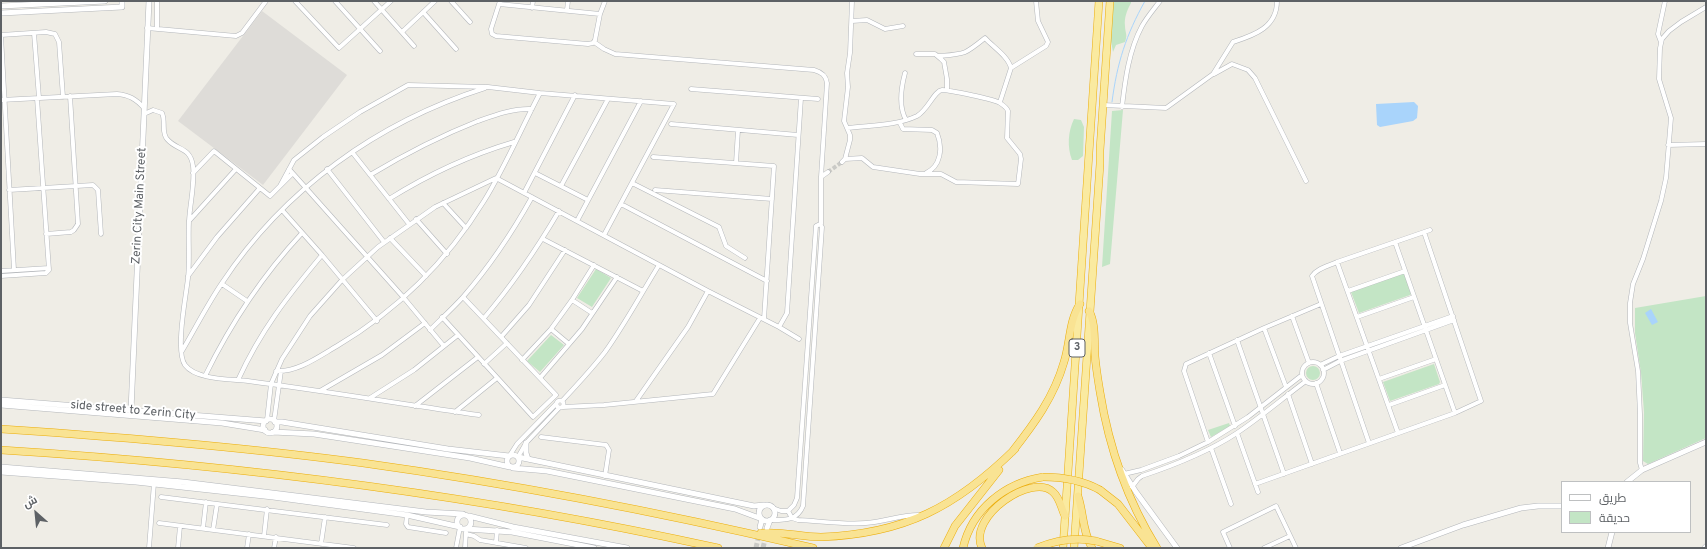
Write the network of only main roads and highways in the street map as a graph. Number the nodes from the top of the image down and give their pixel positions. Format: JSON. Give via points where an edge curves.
{"nodes":[{"id":1,"x":1100,"y":1,"type":"edge"},
{"id":2,"x":1110,"y":1,"type":"edge"},
{"id":3,"x":1080,"y":304,"type":"junction"},
{"id":4,"x":1089,"y":311,"type":"junction"},
{"id":5,"x":1,"y":429,"type":"edge"},
{"id":6,"x":1015,"y":449,"type":"junction"},
{"id":7,"x":1,"y":450,"type":"edge"},
{"id":8,"x":1078,"y":496,"type":"junction"},
{"id":9,"x":1065,"y":516,"type":"junction"},
{"id":10,"x":755,"y":534,"type":"junction"},
{"id":11,"x":718,"y":548,"type":"edge"},
{"id":12,"x":813,"y":548,"type":"edge"},
{"id":13,"x":944,"y":548,"type":"edge"},
{"id":14,"x":963,"y":548,"type":"edge"},
{"id":15,"x":982,"y":548,"type":"edge"},
{"id":16,"x":1036,"y":548,"type":"edge"},
{"id":17,"x":1063,"y":548,"type":"edge"},
{"id":18,"x":1074,"y":548,"type":"edge"},
{"id":19,"x":1092,"y":548,"type":"edge"},
{"id":20,"x":1120,"y":548,"type":"edge"},
{"id":21,"x":1152,"y":548,"type":"edge"},
{"id":22,"x":1157,"y":548,"type":"edge"}],
"edges":[{"from":1,"to":3,"type":"highway","number":"3"},
{"from":2,"to":4,"type":"highway","number":"3"},
{"from":3,"to":6,"type":"highway","via":[[1075,312],[1065,361],[1055,387],[1041,414]]},
{"from":3,"to":9,"type":"highway","number":"3"},
{"from":4,"to":8,"type":"highway","number":"3"},
{"from":4,"to":22,"type":"highway","via":[[1093,319],[1103,412],[1114,455],[1128,493]]},
{"from":5,"to":10,"type":"highway","via":[[184,443],[364,463],[590,501]]},
{"from":6,"to":10,"type":"highway","via":[[972,488],[957,498],[902,524],[874,531],[818,537],[770,532]]},
{"from":6,"to":13,"type":"highway","via":[[955,526]]},
{"from":7,"to":11,"type":"highway","via":[[292,475],[582,520]]},
{"from":8,"to":18,"type":"highway","number":"3"},
{"from":8,"to":19,"type":"highway","via":[[1084,533]]},
{"from":9,"to":15,"type":"highway","via":[[1058,498],[1049,488],[1036,487],[1021,492],[1003,501],[982,524],[978,537]]},
{"from":9,"to":17,"type":"highway","number":"3"},
{"from":10,"to":12,"type":"highway"},
{"from":14,"to":21,"type":"highway","bridge":true,"via":[[971,526],[990,502],[1015,485],[1058,477],[1072,479],[1100,490],[1118,504]]},
{"from":16,"to":20,"type":"highway","bridge":true,"via":[[1066,540],[1085,539]]}]}
